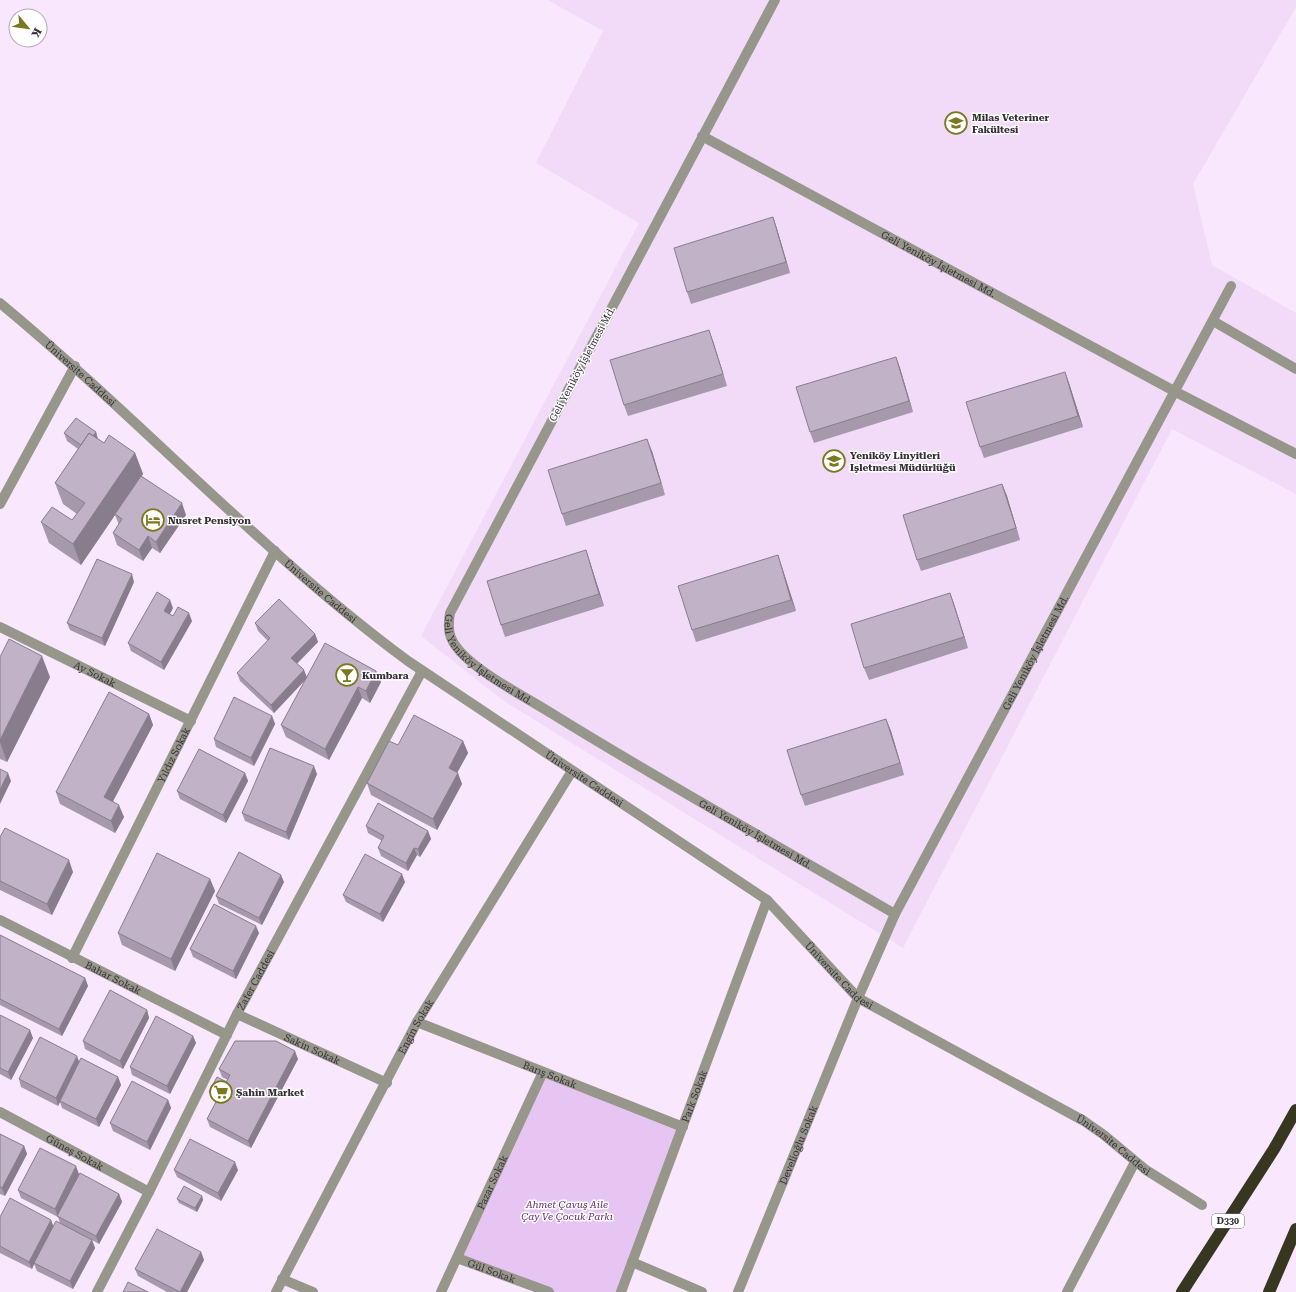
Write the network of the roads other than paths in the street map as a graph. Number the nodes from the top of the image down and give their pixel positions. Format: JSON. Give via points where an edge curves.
{"nodes":[{"id":1,"x":775,"y":0,"type":"edge"},
{"id":2,"x":702,"y":136,"type":"junction"},
{"id":3,"x":1231,"y":286,"type":"dead end"},
{"id":4,"x":0,"y":303,"type":"edge"},
{"id":5,"x":1213,"y":321,"type":"junction"},
{"id":6,"x":75,"y":366,"type":"junction"},
{"id":7,"x":1296,"y":369,"type":"edge"},
{"id":8,"x":1176,"y":392,"type":"junction"},
{"id":9,"x":1296,"y":454,"type":"edge"},
{"id":10,"x":0,"y":504,"type":"edge"},
{"id":11,"x":275,"y":551,"type":"junction"},
{"id":12,"x":0,"y":627,"type":"edge"},
{"id":13,"x":422,"y":671,"type":"junction"},
{"id":14,"x":191,"y":721,"type":"junction"},
{"id":15,"x":572,"y":771,"type":"junction"},
{"id":16,"x":767,"y":900,"type":"junction"},
{"id":17,"x":895,"y":914,"type":"junction"},
{"id":18,"x":0,"y":920,"type":"edge"},
{"id":19,"x":72,"y":958,"type":"junction"},
{"id":20,"x":858,"y":998,"type":"junction"},
{"id":21,"x":237,"y":1014,"type":"junction"},
{"id":22,"x":417,"y":1022,"type":"junction"},
{"id":23,"x":227,"y":1035,"type":"junction"},
{"id":24,"x":542,"y":1072,"type":"junction"},
{"id":25,"x":387,"y":1083,"type":"junction"},
{"id":26,"x":1296,"y":1110,"type":"edge"},
{"id":27,"x":0,"y":1112,"type":"edge"},
{"id":28,"x":683,"y":1127,"type":"junction"},
{"id":29,"x":1135,"y":1162,"type":"junction"},
{"id":30,"x":149,"y":1192,"type":"junction"},
{"id":31,"x":1202,"y":1205,"type":"dead end"},
{"id":32,"x":1296,"y":1229,"type":"edge"},
{"id":33,"x":457,"y":1258,"type":"junction"},
{"id":34,"x":632,"y":1262,"type":"junction"},
{"id":35,"x":282,"y":1279,"type":"junction"},
{"id":36,"x":97,"y":1292,"type":"edge"},
{"id":37,"x":276,"y":1292,"type":"edge"},
{"id":38,"x":313,"y":1292,"type":"edge"},
{"id":39,"x":441,"y":1292,"type":"edge"},
{"id":40,"x":549,"y":1292,"type":"edge"},
{"id":41,"x":621,"y":1292,"type":"edge"},
{"id":42,"x":702,"y":1292,"type":"edge"},
{"id":43,"x":738,"y":1292,"type":"edge"},
{"id":44,"x":1067,"y":1292,"type":"edge"},
{"id":45,"x":1182,"y":1292,"type":"edge"},
{"id":46,"x":1269,"y":1292,"type":"edge"}],
"edges":[{"from":1,"to":2,"type":"street","name":"Geli Yeniköy İşletmesi Md."},
{"from":2,"to":8,"type":"street","name":"Geli Yeniköy İşletmesi Md."},
{"from":2,"to":17,"type":"street","name":"Geli Yeniköy İşletmesi Md.","via":[[450,613],[450,636],[455,646],[489,674],[591,737]]},
{"from":3,"to":5,"type":"street","name":"Geli Yeniköy İşletmesi Md."},
{"from":4,"to":6,"type":"street","name":"Üniversite Caddesi"},
{"from":5,"to":7,"type":"street"},
{"from":5,"to":8,"type":"street","name":"Geli Yeniköy İşletmesi Md."},
{"from":6,"to":10,"type":"street"},
{"from":6,"to":11,"type":"street","name":"Üniversite Caddesi"},
{"from":8,"to":9,"type":"street","name":"Geli Yeniköy İşletmesi Md."},
{"from":8,"to":17,"type":"street","name":"Geli Yeniköy İşletmesi Md."},
{"from":11,"to":13,"type":"street","name":"Üniversite Caddesi","via":[[370,634]]},
{"from":11,"to":14,"type":"street","name":"Yıldız Sokak"},
{"from":12,"to":14,"type":"street","name":"Ay Sokak"},
{"from":13,"to":15,"type":"street","name":"Üniversite Caddesi"},
{"from":13,"to":21,"type":"street","name":"Zafer Caddesi"},
{"from":14,"to":19,"type":"street","name":"Yıldız Sokak"},
{"from":15,"to":16,"type":"street","name":"Üniversite Caddesi"},
{"from":15,"to":22,"type":"street","name":"Engin Sokak"},
{"from":16,"to":20,"type":"street","name":"Üniversite Caddesi"},
{"from":16,"to":28,"type":"street","name":"Park Sokak"},
{"from":17,"to":20,"type":"street","name":"Geli Yeniköy İşletmesi Md."},
{"from":18,"to":19,"type":"street","name":"Bahar Sokak"},
{"from":19,"to":23,"type":"street","name":"Bahar Sokak"},
{"from":20,"to":29,"type":"street","name":"Üniversite Caddesi","via":[[1084,1121]]},
{"from":20,"to":43,"type":"street","name":"Develioğlu Sokak"},
{"from":21,"to":23,"type":"street","name":"Zafer Caddesi"},
{"from":21,"to":25,"type":"street","name":"Sakin Sokak"},
{"from":22,"to":24,"type":"street","name":"Barış Sokak"},
{"from":22,"to":25,"type":"street","name":"Engin Sokak"},
{"from":23,"to":30,"type":"street","name":"Zafer Caddesi"},
{"from":24,"to":28,"type":"street","name":"Barış Sokak"},
{"from":24,"to":33,"type":"street","name":"Pazar Sokak"},
{"from":25,"to":35,"type":"street","name":"Engin Sokak"},
{"from":26,"to":45,"type":"highway","number":"D330","via":[[1274,1149]]},
{"from":27,"to":30,"type":"street","name":"Güneş Sokak"},
{"from":28,"to":34,"type":"street","name":"Park Sokak"},
{"from":29,"to":31,"type":"street","name":"Üniversite Caddesi"},
{"from":29,"to":44,"type":"street"},
{"from":30,"to":36,"type":"street","name":"Zafer Caddesi"},
{"from":32,"to":46,"type":"highway"},
{"from":33,"to":39,"type":"street","name":"Pazar Sokak"},
{"from":33,"to":40,"type":"street","name":"Gül Sokak"},
{"from":34,"to":41,"type":"street","name":"Park Sokak"},
{"from":34,"to":42,"type":"street"},
{"from":35,"to":37,"type":"street","name":"Engin Sokak"},
{"from":35,"to":38,"type":"street"}]}
